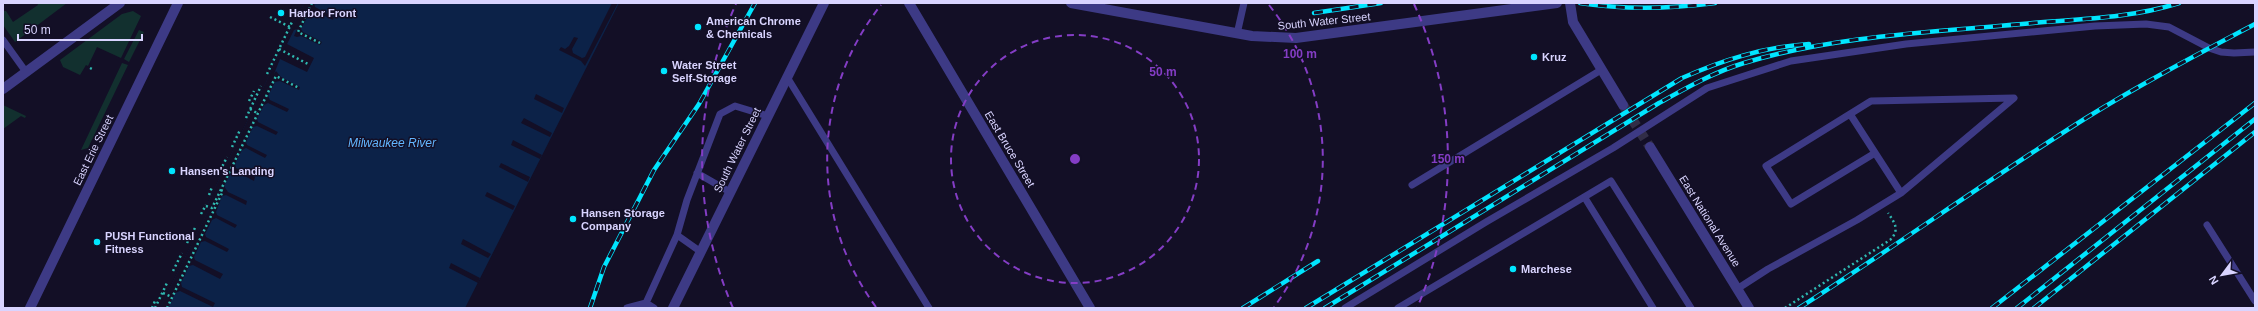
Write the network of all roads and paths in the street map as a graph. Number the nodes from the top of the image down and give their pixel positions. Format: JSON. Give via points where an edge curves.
{"nodes":[{"id":1,"x":120,"y":3,"type":"edge"},
{"id":2,"x":178,"y":3,"type":"edge"},
{"id":3,"x":312,"y":3,"type":"edge"},
{"id":4,"x":824,"y":3,"type":"edge"},
{"id":5,"x":909,"y":3,"type":"edge"},
{"id":6,"x":1071,"y":3,"type":"edge"},
{"id":7,"x":1244,"y":3,"type":"edge"},
{"id":8,"x":1557,"y":3,"type":"edge"},
{"id":9,"x":1570,"y":3,"type":"edge"},
{"id":10,"x":270,"y":17,"type":"dead end"},
{"id":11,"x":292,"y":22,"type":"dead end"},
{"id":12,"x":290,"y":27,"type":"junction"},
{"id":13,"x":1237,"y":34,"type":"junction"},
{"id":14,"x":3,"y":40,"type":"edge"},
{"id":15,"x":320,"y":43,"type":"dead end"},
{"id":16,"x":279,"y":49,"type":"junction"},
{"id":17,"x":2255,"y":52,"type":"edge"},
{"id":18,"x":308,"y":64,"type":"dead end"},
{"id":19,"x":1601,"y":70,"type":"junction"},
{"id":20,"x":26,"y":72,"type":"junction"},
{"id":21,"x":267,"y":74,"type":"dead end"},
{"id":22,"x":787,"y":77,"type":"junction"},
{"id":23,"x":262,"y":86,"type":"dead end"},
{"id":24,"x":254,"y":87,"type":"dead end"},
{"id":25,"x":3,"y":88,"type":"edge"},
{"id":26,"x":299,"y":88,"type":"dead end"},
{"id":27,"x":249,"y":101,"type":"dead end"},
{"id":28,"x":1623,"y":105,"type":"tunnel mouth"},
{"id":29,"x":250,"y":109,"type":"junction"},
{"id":30,"x":257,"y":114,"type":"junction"},
{"id":31,"x":1850,"y":114,"type":"junction"},
{"id":32,"x":768,"y":116,"type":"junction"},
{"id":33,"x":246,"y":118,"type":"dead end"},
{"id":34,"x":240,"y":130,"type":"dead end"},
{"id":35,"x":232,"y":147,"type":"dead end"},
{"id":36,"x":1650,"y":147,"type":"tunnel mouth"},
{"id":37,"x":1875,"y":153,"type":"junction"},
{"id":38,"x":227,"y":157,"type":"dead end"},
{"id":39,"x":697,"y":174,"type":"junction"},
{"id":40,"x":218,"y":175,"type":"dead end"},
{"id":41,"x":1412,"y":185,"type":"dead end"},
{"id":42,"x":212,"y":187,"type":"dead end"},
{"id":43,"x":220,"y":191,"type":"junction"},
{"id":44,"x":730,"y":192,"type":"junction"},
{"id":45,"x":1901,"y":192,"type":"junction"},
{"id":46,"x":208,"y":195,"type":"dead end"},
{"id":47,"x":1585,"y":198,"type":"junction"},
{"id":48,"x":1882,"y":204,"type":"junction"},
{"id":49,"x":201,"y":214,"type":"dead end"},
{"id":50,"x":2207,"y":225,"type":"dead end"},
{"id":51,"x":196,"y":226,"type":"dead end"},
{"id":52,"x":677,"y":236,"type":"junction"},
{"id":53,"x":187,"y":243,"type":"dead end"},
{"id":54,"x":701,"y":252,"type":"junction"},
{"id":55,"x":182,"y":253,"type":"dead end"},
{"id":56,"x":173,"y":271,"type":"dead end"},
{"id":57,"x":168,"y":283,"type":"dead end"},
{"id":58,"x":1737,"y":289,"type":"junction"},
{"id":59,"x":162,"y":293,"type":"junction"},
{"id":60,"x":172,"y":297,"type":"junction"},
{"id":61,"x":2255,"y":301,"type":"edge"},
{"id":62,"x":155,"y":302,"type":"dead end"},
{"id":63,"x":646,"y":303,"type":"junction"},
{"id":64,"x":30,"y":308,"type":"edge"},
{"id":65,"x":152,"y":308,"type":"edge"},
{"id":66,"x":155,"y":308,"type":"edge"},
{"id":67,"x":167,"y":308,"type":"edge"},
{"id":68,"x":627,"y":308,"type":"edge"},
{"id":69,"x":654,"y":308,"type":"edge"},
{"id":70,"x":673,"y":308,"type":"edge"},
{"id":71,"x":929,"y":308,"type":"edge"},
{"id":72,"x":1090,"y":308,"type":"edge"},
{"id":73,"x":1345,"y":308,"type":"edge"},
{"id":74,"x":1398,"y":308,"type":"edge"},
{"id":75,"x":1653,"y":308,"type":"edge"},
{"id":76,"x":1690,"y":308,"type":"edge"},
{"id":77,"x":1749,"y":308,"type":"edge"},
{"id":78,"x":1785,"y":308,"type":"edge"}],
"edges":[{"from":1,"to":20,"type":"street"},
{"from":2,"to":64,"type":"street","name":"East Erie Street"},
{"from":3,"to":15,"type":"path","via":[[298,32]]},
{"from":4,"to":22,"type":"street","name":"South Water Street"},
{"from":5,"to":72,"type":"street","name":"East Bruce Street"},
{"from":6,"to":13,"type":"street","name":"South Water Street"},
{"from":7,"to":13,"type":"lane"},
{"from":8,"to":13,"type":"street","name":"South Water Street","via":[[1296,38],[1274,39]]},
{"from":9,"to":19,"type":"street","via":[[1573,22]]},
{"from":10,"to":12,"type":"path"},
{"from":11,"to":12,"type":"path"},
{"from":12,"to":16,"type":"path"},
{"from":14,"to":20,"type":"lane"},
{"from":16,"to":18,"type":"path"},
{"from":16,"to":21,"type":"path"},
{"from":17,"to":73,"type":"lane","via":[[2221,52],[2169,27],[2146,24],[2095,26],[1906,44],[1791,60],[1707,88],[1613,148]]},
{"from":19,"to":28,"type":"street"},
{"from":19,"to":41,"type":"lane"},
{"from":20,"to":25,"type":"street"},
{"from":22,"to":32,"type":"street","name":"South Water Street"},
{"from":22,"to":71,"type":"lane"},
{"from":23,"to":29,"type":"path"},
{"from":24,"to":27,"type":"path"},
{"from":26,"to":30,"type":"path","via":[[276,76]]},
{"from":29,"to":30,"type":"path"},
{"from":29,"to":33,"type":"path"},
{"from":30,"to":43,"type":"path"},
{"from":31,"to":37,"type":"lane"},
{"from":31,"to":37,"type":"lane","via":[[1766,166],[1791,204]]},
{"from":31,"to":45,"type":"lane","via":[[1871,101],[2014,98]]},
{"from":32,"to":39,"type":"lane","via":[[735,106],[720,114]]},
{"from":32,"to":44,"type":"street","name":"South Water Street"},
{"from":34,"to":35,"type":"path"},
{"from":36,"to":58,"type":"street","name":"East National Avenue"},
{"from":37,"to":45,"type":"lane"},
{"from":38,"to":40,"type":"path"},
{"from":39,"to":44,"type":"lane"},
{"from":39,"to":52,"type":"lane"},
{"from":42,"to":46,"type":"path"},
{"from":43,"to":49,"type":"path","via":[[212,208],[206,205]]},
{"from":43,"to":60,"type":"path","via":[[223,191]]},
{"from":44,"to":54,"type":"street","name":"South Water Street"},
{"from":45,"to":48,"type":"lane"},
{"from":47,"to":74,"type":"lane"},
{"from":47,"to":75,"type":"lane"},
{"from":47,"to":76,"type":"lane","via":[[1611,181]]},
{"from":48,"to":58,"type":"lane"},
{"from":48,"to":78,"type":"path","via":[[1895,224],[1896,234]]},
{"from":50,"to":61,"type":"lane"},
{"from":51,"to":53,"type":"path"},
{"from":52,"to":54,"type":"lane"},
{"from":52,"to":63,"type":"lane"},
{"from":54,"to":70,"type":"street","name":"South Water Street"},
{"from":55,"to":56,"type":"path"},
{"from":57,"to":59,"type":"path"},
{"from":58,"to":77,"type":"street","name":"East National Avenue"},
{"from":59,"to":60,"type":"path"},
{"from":59,"to":66,"type":"path"},
{"from":60,"to":67,"type":"path"},
{"from":62,"to":65,"type":"path"},
{"from":63,"to":68,"type":"lane"},
{"from":63,"to":69,"type":"lane"}]}
